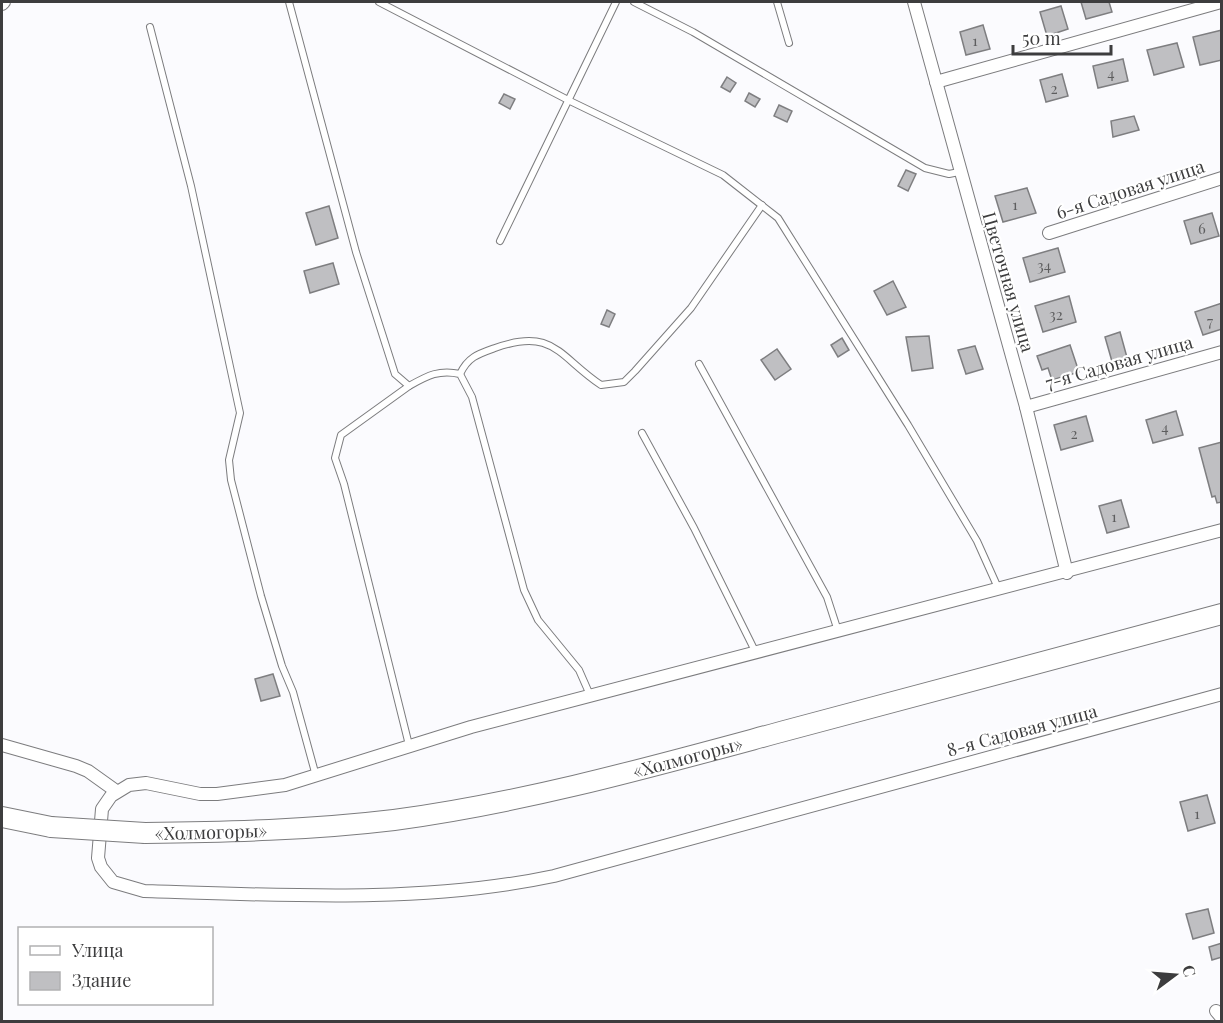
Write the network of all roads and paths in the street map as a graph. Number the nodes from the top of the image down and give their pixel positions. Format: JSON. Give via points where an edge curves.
{"nodes":[{"id":1,"x":289,"y":2,"type":"edge"},
{"id":2,"x":379,"y":2,"type":"edge"},
{"id":3,"x":616,"y":2,"type":"edge"},
{"id":4,"x":634,"y":2,"type":"edge"},
{"id":5,"x":777,"y":2,"type":"edge"},
{"id":6,"x":914,"y":2,"type":"edge"},
{"id":7,"x":1221,"y":2,"type":"edge"},
{"id":8,"x":150,"y":27,"type":"dead end"},
{"id":9,"x":789,"y":43,"type":"dead end"},
{"id":10,"x":936,"y":82,"type":"junction"},
{"id":11,"x":570,"y":101,"type":"junction"},
{"id":12,"x":959,"y":172,"type":"junction"},
{"id":13,"x":1221,"y":178,"type":"edge"},
{"id":14,"x":762,"y":205,"type":"junction"},
{"id":15,"x":1049,"y":233,"type":"dead end"},
{"id":16,"x":500,"y":241,"type":"dead end"},
{"id":17,"x":1221,"y":352,"type":"edge"},
{"id":18,"x":699,"y":364,"type":"dead end"},
{"id":19,"x":460,"y":374,"type":"junction"},
{"id":20,"x":409,"y":386,"type":"junction"},
{"id":21,"x":1026,"y":407,"type":"junction"},
{"id":22,"x":642,"y":433,"type":"dead end"},
{"id":23,"x":1221,"y":530,"type":"edge"},
{"id":24,"x":1067,"y":573,"type":"junction"},
{"id":25,"x":999,"y":590,"type":"junction"},
{"id":26,"x":1221,"y":614,"type":"edge"},
{"id":27,"x":838,"y":632,"type":"junction"},
{"id":28,"x":756,"y":653,"type":"junction"},
{"id":29,"x":1221,"y":694,"type":"edge"},
{"id":30,"x":590,"y":695,"type":"junction"},
{"id":31,"x":2,"y":745,"type":"edge"},
{"id":32,"x":409,"y":745,"type":"junction"},
{"id":33,"x":317,"y":777,"type":"junction"},
{"id":34,"x":116,"y":791,"type":"junction"},
{"id":35,"x":2,"y":819,"type":"edge"}],
"edges":[{"from":1,"to":20,"type":"lane","via":[[356,252],[395,374]]},
{"from":2,"to":11,"type":"lane"},
{"from":3,"to":11,"type":"lane"},
{"from":4,"to":12,"type":"lane","via":[[693,32],[925,168],[949,174]]},
{"from":5,"to":9,"type":"lane"},
{"from":6,"to":10,"type":"street","name":"Цветочная улица"},
{"from":7,"to":10,"type":"street"},
{"from":8,"to":33,"type":"lane","via":[[240,413],[229,460],[231,480],[267,616]]},
{"from":10,"to":12,"type":"street","name":"Цветочная улица"},
{"from":11,"to":14,"type":"lane","via":[[723,175]]},
{"from":11,"to":16,"type":"lane"},
{"from":12,"to":21,"type":"street","name":"Цветочная улица"},
{"from":13,"to":15,"type":"street","name":"6-я Садовая улица"},
{"from":14,"to":19,"type":"lane","via":[[691,308],[624,382],[601,385],[567,356],[532,339],[473,356]]},
{"from":14,"to":25,"type":"lane","via":[[778,218],[908,425],[977,541]]},
{"from":17,"to":21,"type":"street","name":"7-я Садовая улица"},
{"from":18,"to":27,"type":"lane","via":[[827,597]]},
{"from":19,"to":20,"type":"lane","via":[[430,374]]},
{"from":19,"to":30,"type":"lane","via":[[472,396],[524,590],[538,620],[579,670]]},
{"from":20,"to":32,"type":"lane","via":[[341,435],[335,458]]},
{"from":21,"to":24,"type":"street","name":"Цветочная улица"},
{"from":22,"to":28,"type":"lane"},
{"from":23,"to":24,"type":"street"},
{"from":24,"to":25,"type":"street"},
{"from":25,"to":27,"type":"street"},
{"from":26,"to":35,"type":"highway","name":"«Холмогоры»","bridge":true,"via":[[650,767],[465,809],[251,832],[145,833],[51,827]]},
{"from":27,"to":28,"type":"street"},
{"from":28,"to":30,"type":"street"},
{"from":29,"to":34,"type":"street","name":"8-я Садовая улица","via":[[554,876],[492,888],[381,894],[164,891],[121,886],[101,867],[97,849],[102,809]]},
{"from":30,"to":32,"type":"street"},
{"from":31,"to":34,"type":"street","via":[[76,766]]},
{"from":32,"to":33,"type":"street"},
{"from":33,"to":34,"type":"street","via":[[240,793],[200,794],[146,783]]}]}
